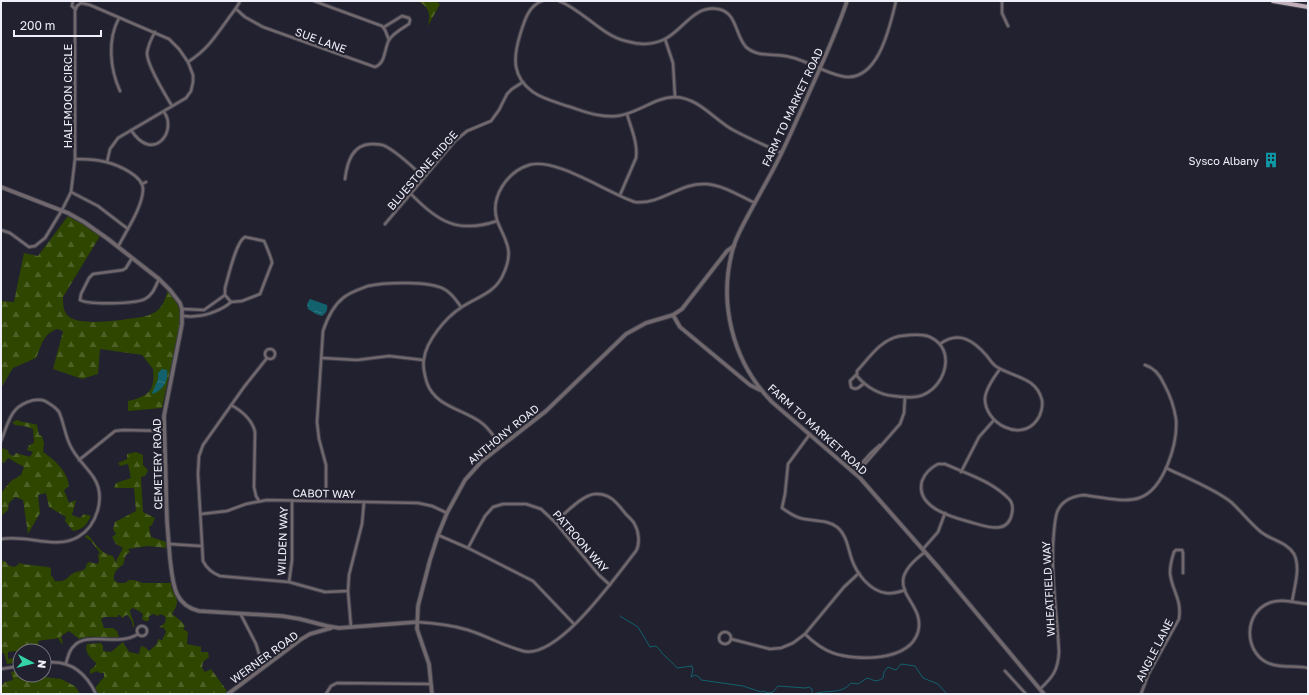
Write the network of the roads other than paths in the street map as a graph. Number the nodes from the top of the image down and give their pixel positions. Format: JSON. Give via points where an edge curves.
{"nodes":[{"id":1,"x":73,"y":1,"type":"edge"},
{"id":2,"x":240,"y":1,"type":"edge"},
{"id":3,"x":314,"y":1,"type":"edge"},
{"id":4,"x":542,"y":1,"type":"edge"},
{"id":5,"x":559,"y":1,"type":"edge"},
{"id":6,"x":847,"y":1,"type":"edge"},
{"id":7,"x":896,"y":1,"type":"edge"},
{"id":8,"x":1002,"y":1,"type":"edge"},
{"id":9,"x":1273,"y":1,"type":"edge"},
{"id":10,"x":80,"y":2,"type":"edge"},
{"id":11,"x":321,"y":2,"type":"edge"},
{"id":12,"x":1308,"y":7,"type":"edge"},
{"id":13,"x":236,"y":8,"type":"junction"},
{"id":14,"x":75,"y":9,"type":"junction"},
{"id":15,"x":119,"y":18,"type":"junction"},
{"id":16,"x":1008,"y":26,"type":"dead end"},
{"id":17,"x":384,"y":27,"type":"junction"},
{"id":18,"x":155,"y":32,"type":"junction"},
{"id":19,"x":665,"y":39,"type":"junction"},
{"id":20,"x":389,"y":40,"type":"junction"},
{"id":21,"x":188,"y":62,"type":"junction"},
{"id":22,"x":820,"y":69,"type":"junction"},
{"id":23,"x":523,"y":82,"type":"junction"},
{"id":24,"x":120,"y":91,"type":"dead end"},
{"id":25,"x":675,"y":97,"type":"junction"},
{"id":26,"x":172,"y":106,"type":"junction"},
{"id":27,"x":164,"y":112,"type":"junction"},
{"id":28,"x":627,"y":114,"type":"junction"},
{"id":29,"x":131,"y":130,"type":"junction"},
{"id":30,"x":782,"y":153,"type":"junction"},
{"id":31,"x":75,"y":159,"type":"junction"},
{"id":32,"x":107,"y":162,"type":"junction"},
{"id":33,"x":424,"y":177,"type":"junction"},
{"id":34,"x":345,"y":179,"type":"dead end"},
{"id":35,"x":146,"y":182,"type":"dead end"},
{"id":36,"x":142,"y":184,"type":"junction"},
{"id":37,"x":1,"y":187,"type":"edge"},
{"id":38,"x":71,"y":192,"type":"junction"},
{"id":39,"x":411,"y":194,"type":"junction"},
{"id":40,"x":620,"y":195,"type":"junction"},
{"id":41,"x":100,"y":201,"type":"dead end"},
{"id":42,"x":755,"y":203,"type":"junction"},
{"id":43,"x":98,"y":206,"type":"junction"},
{"id":44,"x":62,"y":210,"type":"junction"},
{"id":45,"x":497,"y":221,"type":"junction"},
{"id":46,"x":385,"y":224,"type":"dead end"},
{"id":47,"x":128,"y":229,"type":"junction"},
{"id":48,"x":1,"y":230,"type":"edge"},
{"id":49,"x":734,"y":246,"type":"junction"},
{"id":50,"x":118,"y":247,"type":"junction"},
{"id":51,"x":132,"y":258,"type":"junction"},
{"id":52,"x":158,"y":279,"type":"junction"},
{"id":53,"x":225,"y":295,"type":"junction"},
{"id":54,"x":231,"y":302,"type":"junction"},
{"id":55,"x":461,"y":307,"type":"junction"},
{"id":56,"x":182,"y":309,"type":"junction"},
{"id":57,"x":673,"y":315,"type":"junction"},
{"id":58,"x":183,"y":316,"type":"junction"},
{"id":59,"x":940,"y":344,"type":"junction"},
{"id":60,"x":267,"y":358,"type":"junction"},
{"id":61,"x":322,"y":358,"type":"junction"},
{"id":62,"x":424,"y":360,"type":"junction"},
{"id":63,"x":1145,"y":365,"type":"dead end"},
{"id":64,"x":1000,"y":369,"type":"junction"},
{"id":65,"x":857,"y":374,"type":"junction"},
{"id":66,"x":864,"y":383,"type":"junction"},
{"id":67,"x":760,"y":390,"type":"junction"},
{"id":68,"x":905,"y":397,"type":"junction"},
{"id":69,"x":231,"y":405,"type":"junction"},
{"id":70,"x":994,"y":420,"type":"junction"},
{"id":71,"x":164,"y":431,"type":"junction"},
{"id":72,"x":810,"y":434,"type":"junction"},
{"id":73,"x":1,"y":441,"type":"edge"},
{"id":74,"x":500,"y":446,"type":"junction"},
{"id":75,"x":79,"y":460,"type":"junction"},
{"id":76,"x":1166,"y":468,"type":"junction"},
{"id":77,"x":961,"y":472,"type":"junction"},
{"id":78,"x":855,"y":473,"type":"junction"},
{"id":79,"x":259,"y":501,"type":"junction"},
{"id":80,"x":292,"y":501,"type":"junction"},
{"id":81,"x":326,"y":501,"type":"junction"},
{"id":82,"x":364,"y":502,"type":"junction"},
{"id":83,"x":447,"y":513,"type":"junction"},
{"id":84,"x":945,"y":513,"type":"junction"},
{"id":85,"x":201,"y":514,"type":"junction"},
{"id":86,"x":556,"y":522,"type":"junction"},
{"id":87,"x":438,"y":536,"type":"junction"},
{"id":88,"x":1,"y":539,"type":"edge"},
{"id":89,"x":168,"y":544,"type":"junction"},
{"id":90,"x":201,"y":546,"type":"junction"},
{"id":91,"x":468,"y":548,"type":"junction"},
{"id":92,"x":924,"y":550,"type":"junction"},
{"id":93,"x":859,"y":573,"type":"junction"},
{"id":94,"x":1183,"y":573,"type":"dead end"},
{"id":95,"x":289,"y":582,"type":"junction"},
{"id":96,"x":610,"y":585,"type":"junction"},
{"id":97,"x":905,"y":590,"type":"junction"},
{"id":98,"x":348,"y":592,"type":"junction"},
{"id":99,"x":1292,"y":602,"type":"junction"},
{"id":100,"x":1308,"y":604,"type":"edge"},
{"id":101,"x":240,"y":613,"type":"junction"},
{"id":102,"x":416,"y":622,"type":"junction"},
{"id":103,"x":574,"y":624,"type":"junction"},
{"id":104,"x":351,"y":627,"type":"junction"},
{"id":105,"x":333,"y":628,"type":"junction"},
{"id":106,"x":138,"y":634,"type":"dead end"},
{"id":107,"x":805,"y":634,"type":"junction"},
{"id":108,"x":731,"y":639,"type":"junction"},
{"id":109,"x":52,"y":662,"type":"edge"},
{"id":110,"x":66,"y":663,"type":"junction"},
{"id":111,"x":12,"y":667,"type":"edge"},
{"id":112,"x":263,"y":667,"type":"junction"},
{"id":113,"x":1308,"y":668,"type":"edge"},
{"id":114,"x":1,"y":669,"type":"edge"},
{"id":115,"x":1005,"y":671,"type":"dead end"},
{"id":116,"x":432,"y":684,"type":"junction"},
{"id":117,"x":1040,"y":689,"type":"junction"},
{"id":118,"x":96,"y":694,"type":"edge"},
{"id":119,"x":228,"y":694,"type":"edge"},
{"id":120,"x":326,"y":694,"type":"edge"},
{"id":121,"x":433,"y":694,"type":"edge"},
{"id":122,"x":1026,"y":694,"type":"edge"},
{"id":123,"x":1044,"y":694,"type":"edge"},
{"id":124,"x":1141,"y":694,"type":"edge"}],
"edges":[{"from":1,"to":14,"type":"street","name":"HALFMOON CIRCLE","via":[[72,6]]},
{"from":2,"to":13,"type":"street"},
{"from":3,"to":11,"type":"street"},
{"from":4,"to":23,"type":"street","via":[[535,4],[528,13],[516,48],[515,68]]},
{"from":5,"to":19,"type":"street","via":[[620,40],[648,44]]},
{"from":6,"to":22,"type":"street","name":"FARM TO MARKET ROAD"},
{"from":7,"to":22,"type":"street","via":[[884,44],[865,70],[858,76],[847,77]]},
{"from":8,"to":16,"type":"street","via":[[1002,12]]},
{"from":9,"to":12,"type":"main road"},
{"from":10,"to":14,"type":"street"},
{"from":10,"to":15,"type":"street"},
{"from":11,"to":17,"type":"street"},
{"from":13,"to":20,"type":"street","name":"SUE LANE","via":[[245,17],[263,27],[372,66],[382,62]]},
{"from":13,"to":21,"type":"street","via":[[207,48]]},
{"from":14,"to":31,"type":"street","name":"HALFMOON CIRCLE"},
{"from":15,"to":18,"type":"street"},
{"from":15,"to":24,"type":"street","via":[[113,40],[112,67]]},
{"from":17,"to":20,"type":"street"},
{"from":17,"to":20,"type":"street","via":[[402,16],[410,20],[409,24]]},
{"from":18,"to":21,"type":"street","via":[[172,42]]},
{"from":18,"to":26,"type":"street","via":[[147,55],[157,80]]},
{"from":19,"to":22,"type":"street","via":[[698,12],[709,8],[719,9],[732,18],[746,46],[751,50],[767,55],[790,57]]},
{"from":19,"to":25,"type":"street","via":[[674,63]]},
{"from":21,"to":26,"type":"street","via":[[193,75],[191,91],[186,98]]},
{"from":22,"to":30,"type":"street","name":"FARM TO MARKET ROAD"},
{"from":23,"to":28,"type":"street","via":[[540,96],[591,114]]},
{"from":23,"to":33,"type":"street","name":"BLUESTONE RIDGE","via":[[507,94],[491,121],[461,135]]},
{"from":25,"to":28,"type":"street"},
{"from":25,"to":30,"type":"street","via":[[693,102],[734,131]]},
{"from":26,"to":27,"type":"street"},
{"from":27,"to":29,"type":"street"},
{"from":27,"to":29,"type":"street","via":[[168,120],[166,134],[156,144],[144,143],[135,137]]},
{"from":28,"to":40,"type":"street","via":[[637,154]]},
{"from":29,"to":32,"type":"street","via":[[112,145]]},
{"from":30,"to":42,"type":"street","name":"FARM TO MARKET ROAD"},
{"from":31,"to":32,"type":"street"},
{"from":31,"to":38,"type":"street","name":"HALFMOON CIRCLE"},
{"from":32,"to":36,"type":"street","via":[[134,174]]},
{"from":33,"to":34,"type":"street","via":[[385,146],[368,144],[357,149],[351,156]]},
{"from":33,"to":39,"type":"street","name":"BLUESTONE RIDGE"},
{"from":35,"to":36,"type":"street"},
{"from":36,"to":47,"type":"street","via":[[142,198]]},
{"from":37,"to":44,"type":"street","name":"CEMETERY ROAD"},
{"from":38,"to":43,"type":"street"},
{"from":38,"to":44,"type":"street","name":"HALFMOON CIRCLE"},
{"from":39,"to":45,"type":"street","via":[[436,216],[455,225],[473,227]]},
{"from":39,"to":46,"type":"street","name":"BLUESTONE RIDGE"},
{"from":40,"to":42,"type":"street","via":[[636,202],[647,202],[693,185],[704,184],[718,186]]},
{"from":40,"to":45,"type":"street","via":[[558,167],[544,164],[529,165],[517,171],[504,184],[496,200]]},
{"from":41,"to":43,"type":"street"},
{"from":42,"to":49,"type":"street","name":"FARM TO MARKET ROAD"},
{"from":43,"to":47,"type":"street"},
{"from":44,"to":48,"type":"street","name":"HALFMOON CIRCLE","via":[[43,241],[33,247]]},
{"from":44,"to":50,"type":"street","name":"CEMETERY ROAD","via":[[84,222]]},
{"from":45,"to":55,"type":"street","via":[[508,248],[505,271],[490,292]]},
{"from":47,"to":50,"type":"street"},
{"from":49,"to":57,"type":"street","name":"ANTHONY ROAD","via":[[727,251],[682,309]]},
{"from":49,"to":67,"type":"street","name":"FARM TO MARKET ROAD","via":[[727,288],[730,322],[740,357]]},
{"from":50,"to":51,"type":"street","name":"CEMETERY ROAD"},
{"from":51,"to":52,"type":"street","name":"CEMETERY ROAD"},
{"from":51,"to":52,"type":"street","via":[[123,270],[93,274],[79,297],[80,300],[125,303],[140,301],[150,296]]},
{"from":52,"to":56,"type":"street","name":"CEMETERY ROAD","via":[[175,296]]},
{"from":53,"to":54,"type":"street"},
{"from":53,"to":54,"type":"street","via":[[240,240],[245,237],[264,241],[272,261],[260,294]]},
{"from":53,"to":56,"type":"street","via":[[204,310]]},
{"from":54,"to":58,"type":"street","via":[[225,307],[196,317]]},
{"from":55,"to":61,"type":"street","via":[[451,294],[436,286],[376,285],[357,290],[343,298],[326,322]]},
{"from":55,"to":62,"type":"street","via":[[447,319],[429,343]]},
{"from":56,"to":58,"type":"street","name":"CEMETERY ROAD"},
{"from":57,"to":67,"type":"street","via":[[680,327],[750,386]]},
{"from":57,"to":74,"type":"street","name":"ANTHONY ROAD","via":[[646,323],[626,334],[546,411]]},
{"from":58,"to":71,"type":"street","name":"CEMETERY ROAD","via":[[166,403]]},
{"from":59,"to":64,"type":"street","via":[[955,338],[967,339]]},
{"from":59,"to":65,"type":"street","via":[[926,336],[894,337],[881,345]]},
{"from":59,"to":68,"type":"street","via":[[946,356],[946,366],[942,375],[924,394]]},
{"from":60,"to":60,"type":"street","via":[[274,358],[276,353],[273,349],[266,351]]},
{"from":60,"to":69,"type":"street"},
{"from":61,"to":62,"type":"street","via":[[358,360],[389,356]]},
{"from":61,"to":81,"type":"street","via":[[317,422],[326,465]]},
{"from":62,"to":74,"type":"street","via":[[424,372],[431,392],[444,403],[479,421]]},
{"from":63,"to":76,"type":"street","name":"WHEATFIELD WAY","via":[[1151,367],[1161,378],[1174,410],[1175,440]]},
{"from":64,"to":70,"type":"street","via":[[985,397],[987,411]]},
{"from":64,"to":70,"type":"street","via":[[1032,383],[1037,388],[1042,410],[1037,420],[1021,429],[1005,428]]},
{"from":65,"to":66,"type":"street"},
{"from":65,"to":66,"type":"street","via":[[850,381],[851,387],[858,388]]},
{"from":66,"to":68,"type":"street","via":[[882,395]]},
{"from":67,"to":72,"type":"street","name":"FARM TO MARKET ROAD"},
{"from":68,"to":78,"type":"street","via":[[900,424]]},
{"from":69,"to":79,"type":"street","via":[[248,417],[253,427],[254,487]]},
{"from":69,"to":85,"type":"street","via":[[201,450],[198,474]]},
{"from":70,"to":77,"type":"street","via":[[979,437]]},
{"from":71,"to":75,"type":"street","via":[[115,431]]},
{"from":71,"to":89,"type":"street","name":"CEMETERY ROAD"},
{"from":72,"to":78,"type":"street","name":"FARM TO MARKET ROAD"},
{"from":72,"to":93,"type":"street","via":[[788,464],[782,508],[800,518],[837,526],[845,536]]},
{"from":73,"to":75,"type":"street","via":[[13,413],[28,402],[41,400],[59,412],[68,441]]},
{"from":74,"to":83,"type":"street","name":"ANTHONY ROAD","via":[[469,475]]},
{"from":75,"to":88,"type":"street","via":[[94,478],[100,502],[96,516],[85,532],[79,537],[61,543],[20,537]]},
{"from":76,"to":99,"type":"street","via":[[1231,502],[1262,533],[1286,546],[1293,553],[1297,569]]},
{"from":76,"to":117,"type":"street","name":"WHEATFIELD WAY","via":[[1156,486],[1139,498],[1125,500],[1084,495],[1067,500],[1058,510],[1052,549],[1059,663],[1051,678]]},
{"from":77,"to":84,"type":"street","via":[[945,464],[938,464],[924,476],[921,490],[923,497]]},
{"from":77,"to":84,"type":"street","via":[[994,486],[1008,497],[1013,508],[1010,520],[999,528]]},
{"from":78,"to":92,"type":"street","name":"FARM TO MARKET ROAD"},
{"from":79,"to":80,"type":"street","name":"CABOT WAY"},
{"from":79,"to":85,"type":"street","name":"CABOT WAY","via":[[227,511]]},
{"from":80,"to":81,"type":"street","name":"CABOT WAY"},
{"from":80,"to":95,"type":"street","name":"WILDEN WAY","via":[[292,560]]},
{"from":81,"to":82,"type":"street","name":"CABOT WAY"},
{"from":82,"to":83,"type":"street","name":"CABOT WAY","via":[[424,503]]},
{"from":82,"to":98,"type":"street"},
{"from":83,"to":87,"type":"street","name":"ANTHONY ROAD"},
{"from":84,"to":92,"type":"street","via":[[938,532]]},
{"from":85,"to":90,"type":"street"},
{"from":86,"to":91,"type":"street","name":"PATROON WAY","via":[[541,509],[526,504],[496,506],[485,516]]},
{"from":86,"to":96,"type":"street","name":"PATROON WAY"},
{"from":86,"to":96,"type":"street","via":[[587,497],[600,494],[611,498],[635,524],[637,548]]},
{"from":87,"to":91,"type":"street"},
{"from":87,"to":102,"type":"street","name":"ANTHONY ROAD","via":[[422,587]]},
{"from":89,"to":90,"type":"street"},
{"from":89,"to":101,"type":"street","name":"CEMETERY ROAD","via":[[172,577],[183,604],[199,611]]},
{"from":90,"to":95,"type":"street","via":[[204,564],[214,574]]},
{"from":91,"to":103,"type":"street","via":[[533,581]]},
{"from":92,"to":97,"type":"street","via":[[907,568],[903,581]]},
{"from":92,"to":117,"type":"street","name":"FARM TO MARKET ROAD"},
{"from":93,"to":97,"type":"street","via":[[881,592]]},
{"from":93,"to":107,"type":"street"},
{"from":94,"to":124,"type":"street","name":"ANGLE LANE","via":[[1183,552],[1176,550],[1170,572],[1180,602],[1179,619],[1148,675]]},
{"from":95,"to":98,"type":"street","via":[[325,592]]},
{"from":96,"to":103,"type":"street","via":[[586,614]]},
{"from":97,"to":107,"type":"street","via":[[916,614],[918,631],[913,640],[898,652],[875,658],[838,654],[820,646]]},
{"from":98,"to":104,"type":"street"},
{"from":99,"to":100,"type":"street"},
{"from":99,"to":113,"type":"street","via":[[1277,601],[1264,605],[1251,623],[1249,638],[1256,654],[1266,663],[1280,667]]},
{"from":101,"to":105,"type":"street","name":"CEMETERY ROAD","via":[[300,619]]},
{"from":101,"to":112,"type":"street","via":[[256,644]]},
{"from":102,"to":103,"type":"street","via":[[469,630],[530,652],[547,647]]},
{"from":102,"to":104,"type":"street","name":"CEMETERY ROAD"},
{"from":102,"to":116,"type":"street","via":[[429,664]]},
{"from":104,"to":105,"type":"street","name":"CEMETERY ROAD"},
{"from":105,"to":112,"type":"street","name":"WERNER ROAD","via":[[310,634]]},
{"from":106,"to":110,"type":"street","via":[[122,640],[89,639],[77,642],[72,647]]},
{"from":107,"to":108,"type":"street","via":[[793,643],[777,648],[766,648]]},
{"from":108,"to":108,"type":"street","via":[[725,632],[719,638],[724,644]]},
{"from":109,"to":110,"type":"street"},
{"from":110,"to":118,"type":"street","via":[[81,673]]},
{"from":111,"to":114,"type":"street"},
{"from":112,"to":119,"type":"street","name":"WERNER ROAD"},
{"from":115,"to":122,"type":"street"},
{"from":116,"to":120,"type":"street","via":[[337,682]]},
{"from":116,"to":121,"type":"street"},
{"from":117,"to":123,"type":"street","name":"FARM TO MARKET ROAD"}]}
